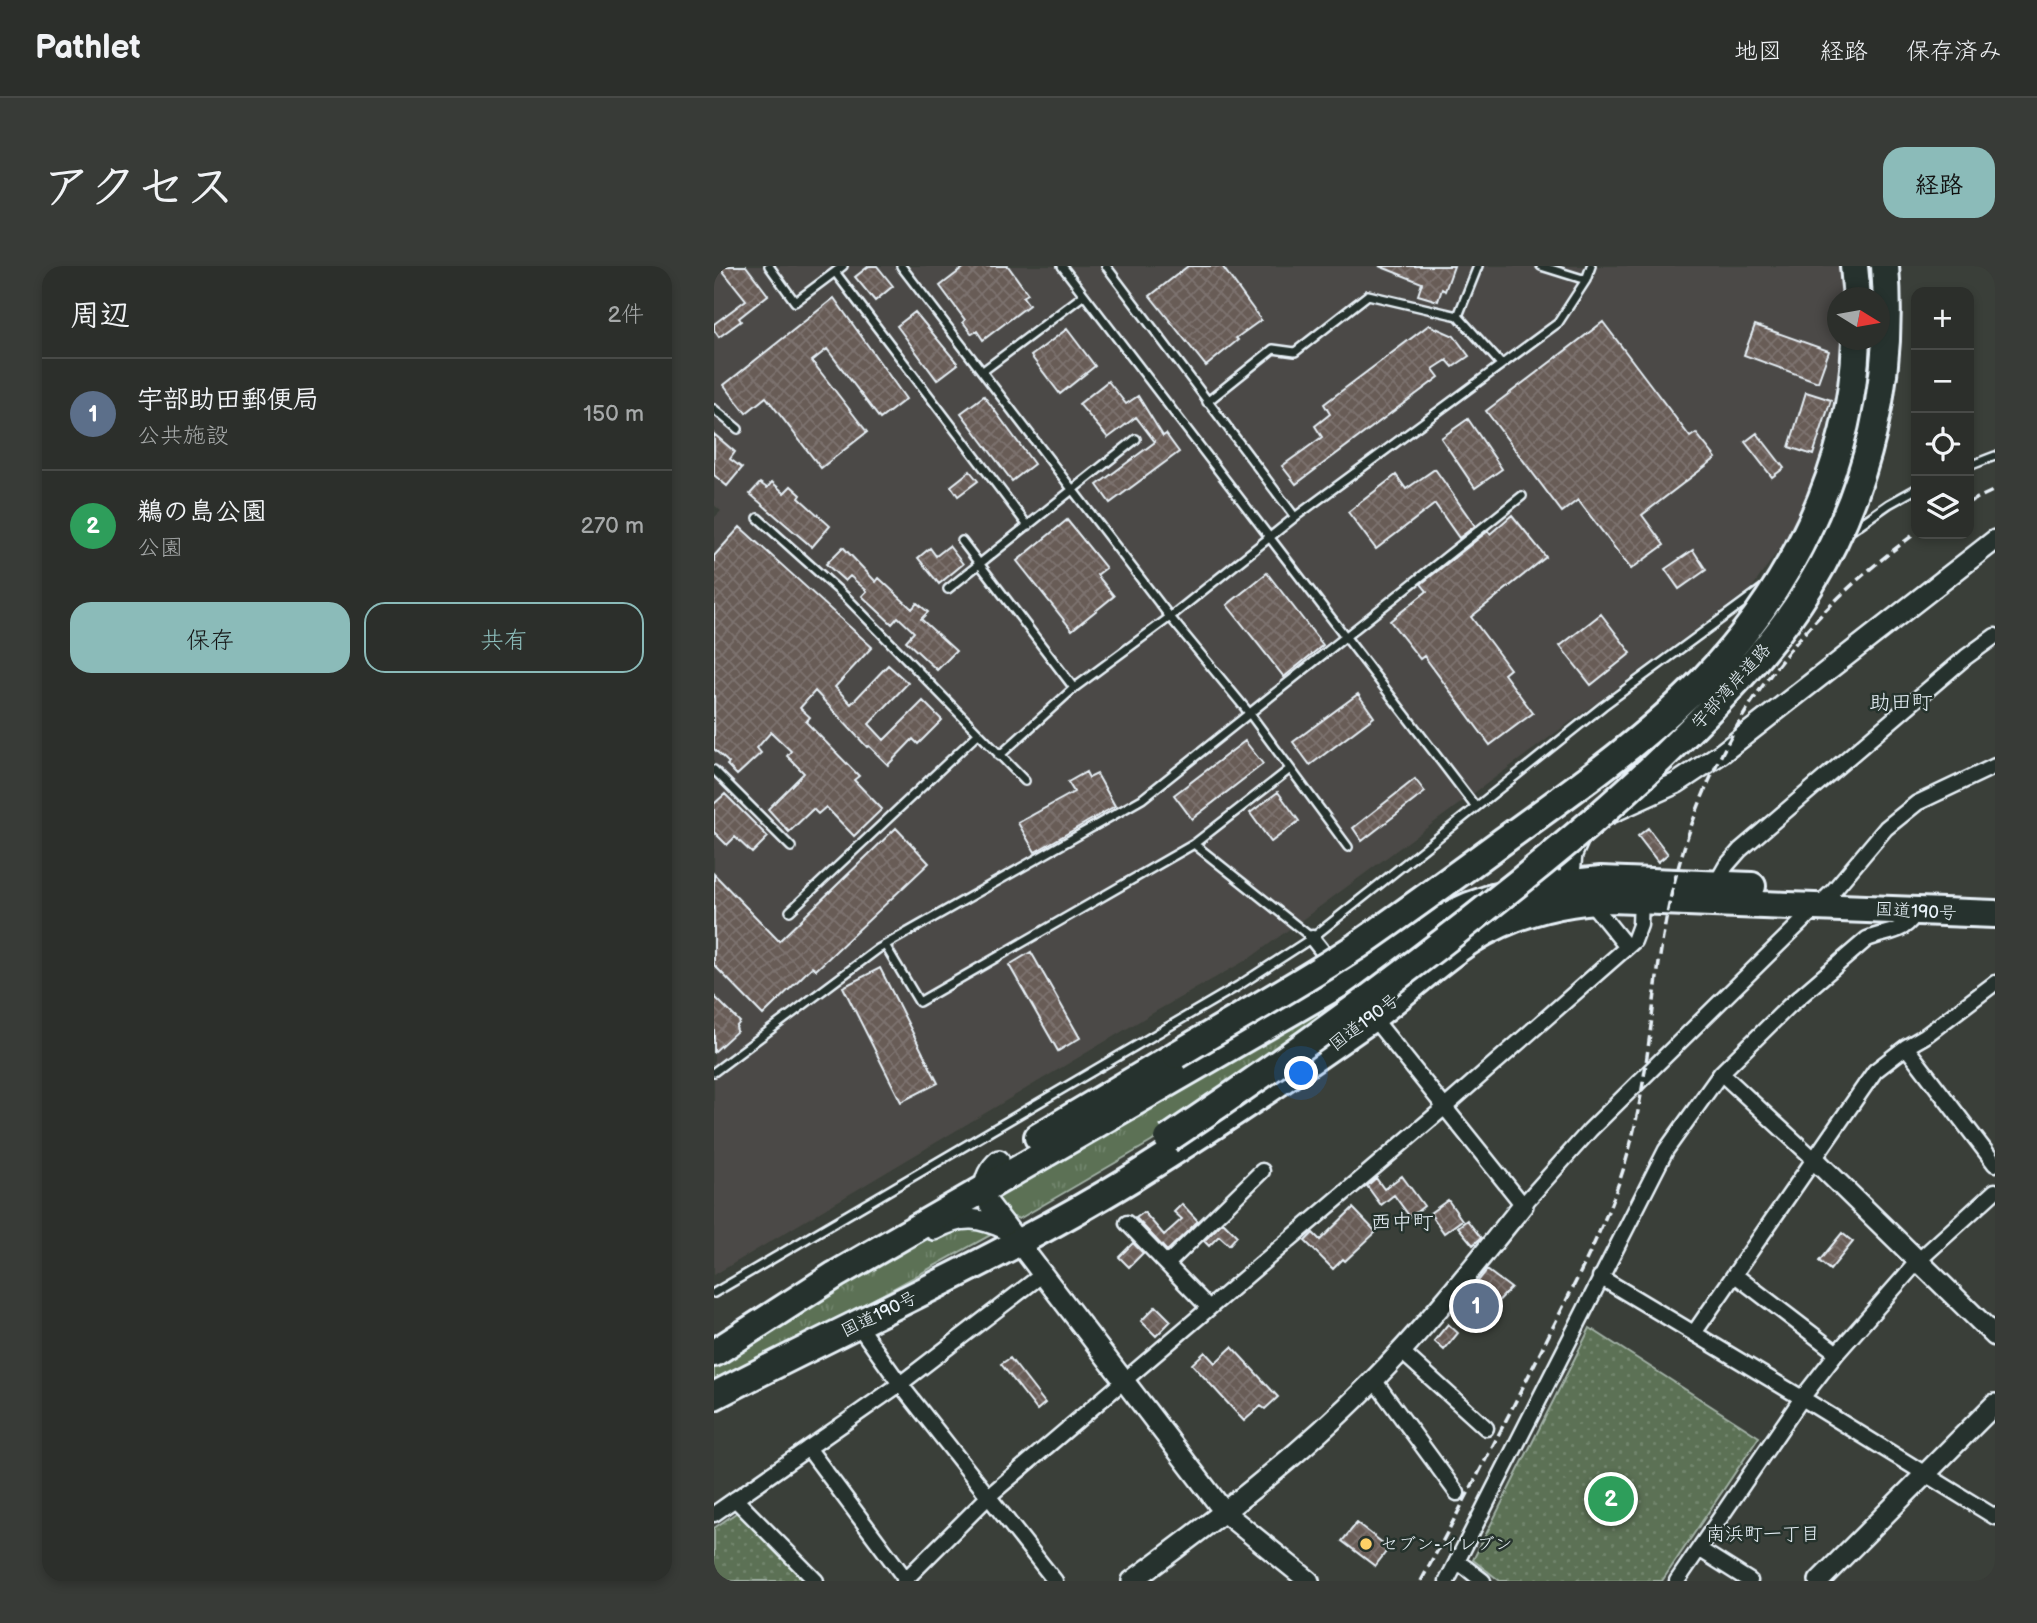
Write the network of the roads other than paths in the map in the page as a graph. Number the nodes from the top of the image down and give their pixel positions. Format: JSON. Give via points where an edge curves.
{"nodes":[{"id":1,"x":769,"y":266,"type":"edge"},
{"id":2,"x":843,"y":266,"type":"edge"},
{"id":3,"x":901,"y":266,"type":"edge"},
{"id":4,"x":1062,"y":266,"type":"edge"},
{"id":5,"x":1478,"y":266,"type":"edge"},
{"id":6,"x":1541,"y":266,"type":"edge"},
{"id":7,"x":1591,"y":266,"type":"edge"},
{"id":8,"x":1854,"y":266,"type":"edge"},
{"id":9,"x":1885,"y":266,"type":"edge"},
{"id":10,"x":1111,"y":268,"type":"edge"},
{"id":11,"x":835,"y":272,"type":"junction"},
{"id":12,"x":1586,"y":280,"type":"junction"},
{"id":13,"x":1856,"y":287,"type":"edge"},
{"id":14,"x":1084,"y":295,"type":"junction"},
{"id":15,"x":1458,"y":316,"type":"junction"},
{"id":16,"x":1855,"y":350,"type":"edge"},
{"id":17,"x":1501,"y":364,"type":"junction"},
{"id":18,"x":983,"y":371,"type":"junction"},
{"id":19,"x":1207,"y":402,"type":"junction"},
{"id":20,"x":714,"y":409,"type":"edge"},
{"id":21,"x":738,"y":429,"type":"dead end"},
{"id":22,"x":1136,"y":439,"type":"dead end"},
{"id":23,"x":1995,"y":456,"type":"edge"},
{"id":24,"x":1974,"y":464,"type":"edge"},
{"id":25,"x":1073,"y":490,"type":"junction"},
{"id":26,"x":1911,"y":492,"type":"edge"},
{"id":27,"x":1522,"y":496,"type":"dead end"},
{"id":28,"x":1295,"y":517,"type":"junction"},
{"id":29,"x":758,"y":518,"type":"dead end"},
{"id":30,"x":1028,"y":526,"type":"junction"},
{"id":31,"x":1269,"y":537,"type":"junction"},
{"id":32,"x":1995,"y":540,"type":"edge"},
{"id":33,"x":962,"y":541,"type":"dead end"},
{"id":34,"x":1821,"y":550,"type":"dead end"},
{"id":35,"x":1800,"y":563,"type":"dead end"},
{"id":36,"x":979,"y":564,"type":"junction"},
{"id":37,"x":948,"y":589,"type":"dead end"},
{"id":38,"x":1170,"y":617,"type":"junction"},
{"id":39,"x":1345,"y":636,"type":"junction"},
{"id":40,"x":1995,"y":636,"type":"edge"},
{"id":41,"x":1073,"y":688,"type":"junction"},
{"id":42,"x":1250,"y":714,"type":"junction"},
{"id":43,"x":978,"y":734,"type":"junction"},
{"id":44,"x":999,"y":756,"type":"junction"},
{"id":45,"x":1995,"y":765,"type":"edge"},
{"id":46,"x":1290,"y":769,"type":"junction"},
{"id":47,"x":714,"y":770,"type":"edge"},
{"id":48,"x":1025,"y":781,"type":"dead end"},
{"id":49,"x":1475,"y":806,"type":"junction"},
{"id":50,"x":1194,"y":845,"type":"junction"},
{"id":51,"x":1348,"y":847,"type":"dead end"},
{"id":52,"x":792,"y":848,"type":"dead end"},
{"id":53,"x":1714,"y":893,"type":"junction"},
{"id":54,"x":1575,"y":895,"type":"junction"},
{"id":55,"x":1995,"y":896,"type":"edge"},
{"id":56,"x":1641,"y":899,"type":"junction"},
{"id":57,"x":1825,"y":899,"type":"junction"},
{"id":58,"x":790,"y":911,"type":"dead end"},
{"id":59,"x":1916,"y":911,"type":"junction"},
{"id":60,"x":1995,"y":914,"type":"edge"},
{"id":61,"x":1312,"y":938,"type":"junction"},
{"id":62,"x":885,"y":945,"type":"junction"},
{"id":63,"x":1627,"y":947,"type":"junction"},
{"id":64,"x":1346,"y":980,"type":"junction"},
{"id":65,"x":1995,"y":983,"type":"edge"},
{"id":66,"x":1373,"y":1018,"type":"junction"},
{"id":67,"x":1906,"y":1047,"type":"junction"},
{"id":68,"x":714,"y":1072,"type":"edge"},
{"id":69,"x":1721,"y":1073,"type":"junction"},
{"id":70,"x":1444,"y":1107,"type":"junction"},
{"id":71,"x":1814,"y":1159,"type":"junction"},
{"id":72,"x":999,"y":1160,"type":"junction"},
{"id":73,"x":1995,"y":1164,"type":"edge"},
{"id":74,"x":1262,"y":1171,"type":"dead end"},
{"id":75,"x":984,"y":1189,"type":"junction"},
{"id":76,"x":1995,"y":1191,"type":"edge"},
{"id":77,"x":1522,"y":1205,"type":"junction"},
{"id":78,"x":1127,"y":1223,"type":"dead end"},
{"id":79,"x":1014,"y":1237,"type":"junction"},
{"id":80,"x":1918,"y":1261,"type":"junction"},
{"id":81,"x":1167,"y":1264,"type":"junction"},
{"id":82,"x":1043,"y":1274,"type":"junction"},
{"id":83,"x":835,"y":1275,"type":"junction"},
{"id":84,"x":1735,"y":1275,"type":"junction"},
{"id":85,"x":1600,"y":1277,"type":"junction"},
{"id":86,"x":714,"y":1293,"type":"edge"},
{"id":87,"x":1209,"y":1308,"type":"junction"},
{"id":88,"x":858,"y":1325,"type":"junction"},
{"id":89,"x":1694,"y":1333,"type":"junction"},
{"id":90,"x":1995,"y":1336,"type":"edge"},
{"id":91,"x":714,"y":1340,"type":"edge"},
{"id":92,"x":1401,"y":1351,"type":"junction"},
{"id":93,"x":714,"y":1353,"type":"edge"},
{"id":94,"x":1837,"y":1353,"type":"junction"},
{"id":95,"x":779,"y":1362,"type":"junction"},
{"id":96,"x":1374,"y":1380,"type":"junction"},
{"id":97,"x":1125,"y":1382,"type":"junction"},
{"id":98,"x":900,"y":1384,"type":"junction"},
{"id":99,"x":714,"y":1396,"type":"edge"},
{"id":100,"x":1802,"y":1398,"type":"junction"},
{"id":101,"x":1995,"y":1404,"type":"edge"},
{"id":102,"x":1486,"y":1428,"type":"dead end"},
{"id":103,"x":808,"y":1448,"type":"junction"},
{"id":104,"x":1926,"y":1474,"type":"junction"},
{"id":105,"x":1457,"y":1493,"type":"dead end"},
{"id":106,"x":990,"y":1495,"type":"junction"},
{"id":107,"x":735,"y":1499,"type":"junction"},
{"id":108,"x":1225,"y":1513,"type":"junction"},
{"id":109,"x":714,"y":1514,"type":"edge"},
{"id":110,"x":1995,"y":1517,"type":"edge"},
{"id":111,"x":1699,"y":1549,"type":"junction"},
{"id":112,"x":1457,"y":1561,"type":"junction"},
{"id":113,"x":905,"y":1580,"type":"edge"},
{"id":114,"x":816,"y":1581,"type":"edge"},
{"id":115,"x":1055,"y":1581,"type":"edge"},
{"id":116,"x":1132,"y":1581,"type":"edge"},
{"id":117,"x":1309,"y":1581,"type":"edge"},
{"id":118,"x":1447,"y":1581,"type":"edge"},
{"id":119,"x":1483,"y":1581,"type":"edge"},
{"id":120,"x":1677,"y":1581,"type":"edge"},
{"id":121,"x":1750,"y":1581,"type":"edge"},
{"id":122,"x":1819,"y":1581,"type":"edge"}],
"edges":[{"from":1,"to":11,"type":"lane","via":[[795,302]]},
{"from":2,"to":11,"type":"lane"},
{"from":3,"to":18,"type":"lane"},
{"from":4,"to":14,"type":"lane"},
{"from":5,"to":15,"type":"lane"},
{"from":6,"to":12,"type":"lane"},
{"from":7,"to":12,"type":"lane"},
{"from":8,"to":13,"type":"highway"},
{"from":9,"to":79,"type":"highway","name":"宇部湾岸道路","bridge":true,"via":[[1887,348],[1880,405],[1858,485],[1837,536],[1797,607],[1735,685],[1626,793],[1382,988],[1168,1139]]},
{"from":10,"to":19,"type":"lane"},
{"from":11,"to":30,"type":"lane"},
{"from":12,"to":17,"type":"lane","via":[[1558,323]]},
{"from":14,"to":18,"type":"lane"},
{"from":14,"to":31,"type":"lane"},
{"from":15,"to":17,"type":"lane"},
{"from":15,"to":19,"type":"lane","via":[[1368,295],[1295,352],[1273,349]]},
{"from":16,"to":72,"type":"highway","name":"宇部湾岸道路","bridge":true,"via":[[1848,412],[1815,512],[1772,591],[1725,656],[1679,703],[1554,804],[1355,947]]},
{"from":17,"to":28,"type":"lane"},
{"from":18,"to":25,"type":"lane"},
{"from":19,"to":28,"type":"lane"},
{"from":20,"to":21,"type":"lane"},
{"from":22,"to":25,"type":"lane"},
{"from":23,"to":24,"type":"lane"},
{"from":25,"to":30,"type":"lane"},
{"from":25,"to":38,"type":"lane"},
{"from":26,"to":34,"type":"lane"},
{"from":27,"to":39,"type":"lane"},
{"from":28,"to":31,"type":"lane"},
{"from":29,"to":43,"type":"lane","via":[[847,598]]},
{"from":30,"to":36,"type":"lane"},
{"from":31,"to":38,"type":"lane"},
{"from":31,"to":39,"type":"lane"},
{"from":32,"to":54,"type":"street","via":[[1721,753],[1677,783],[1584,828],[1572,854]]},
{"from":33,"to":36,"type":"lane"},
{"from":35,"to":49,"type":"lane"},
{"from":36,"to":37,"type":"lane"},
{"from":36,"to":41,"type":"lane"},
{"from":38,"to":41,"type":"lane"},
{"from":38,"to":42,"type":"lane"},
{"from":39,"to":42,"type":"lane"},
{"from":39,"to":49,"type":"lane"},
{"from":40,"to":53,"type":"street","via":[[1740,850],[1726,866]]},
{"from":41,"to":44,"type":"lane"},
{"from":42,"to":46,"type":"lane"},
{"from":42,"to":62,"type":"lane","via":[[1142,799]]},
{"from":43,"to":44,"type":"lane"},
{"from":43,"to":58,"type":"lane"},
{"from":44,"to":48,"type":"lane"},
{"from":45,"to":57,"type":"street","via":[[1917,803],[1886,828]]},
{"from":46,"to":50,"type":"lane"},
{"from":46,"to":51,"type":"lane"},
{"from":47,"to":52,"type":"lane"},
{"from":49,"to":61,"type":"lane"},
{"from":50,"to":61,"type":"lane"},
{"from":50,"to":62,"type":"lane","via":[[919,1002]]},
{"from":53,"to":54,"type":"highway","name":"国道190号","via":[[1601,880]]},
{"from":53,"to":56,"type":"highway","name":"国道190号"},
{"from":53,"to":57,"type":"highway","name":"国道190号"},
{"from":54,"to":56,"type":"highway","name":"国道190号"},
{"from":54,"to":63,"type":"street"},
{"from":54,"to":64,"type":"highway","name":"国道190号","via":[[1520,891],[1469,906]]},
{"from":54,"to":66,"type":"highway","name":"国道190号","via":[[1469,941]]},
{"from":55,"to":57,"type":"highway","name":"国道190号"},
{"from":56,"to":63,"type":"street","via":[[1640,925]]},
{"from":57,"to":59,"type":"highway","name":"国道190号"},
{"from":57,"to":77,"type":"street","via":[[1590,1130]]},
{"from":59,"to":60,"type":"highway","name":"国道190号"},
{"from":59,"to":69,"type":"street","via":[[1900,930],[1867,939],[1850,952]]},
{"from":61,"to":64,"type":"street"},
{"from":61,"to":86,"type":"lane"},
{"from":62,"to":68,"type":"lane"},
{"from":63,"to":70,"type":"street"},
{"from":64,"to":66,"type":"street"},
{"from":64,"to":75,"type":"highway","name":"国道190号"},
{"from":65,"to":67,"type":"street"},
{"from":66,"to":70,"type":"street"},
{"from":66,"to":79,"type":"highway","name":"国道190号","via":[[1132,1178]]},
{"from":67,"to":71,"type":"street","via":[[1875,1071]]},
{"from":67,"to":73,"type":"street"},
{"from":69,"to":71,"type":"street"},
{"from":69,"to":85,"type":"street","via":[[1666,1150]]},
{"from":70,"to":77,"type":"street"},
{"from":70,"to":87,"type":"street"},
{"from":71,"to":80,"type":"street"},
{"from":71,"to":84,"type":"street"},
{"from":72,"to":75,"type":"street","via":[[988,1172]]},
{"from":72,"to":91,"type":"highway","name":"宇部湾岸道路","via":[[798,1278]]},
{"from":74,"to":81,"type":"street"},
{"from":75,"to":79,"type":"street","via":[[989,1204]]},
{"from":75,"to":83,"type":"highway","name":"国道190号"},
{"from":76,"to":80,"type":"street"},
{"from":77,"to":92,"type":"street"},
{"from":78,"to":81,"type":"street"},
{"from":79,"to":82,"type":"street"},
{"from":79,"to":83,"type":"street","via":[[984,1221],[956,1219]]},
{"from":79,"to":88,"type":"highway","name":"国道190号"},
{"from":79,"to":95,"type":"highway","via":[[850,1317]]},
{"from":80,"to":90,"type":"street"},
{"from":80,"to":94,"type":"street"},
{"from":81,"to":87,"type":"street"},
{"from":82,"to":97,"type":"street"},
{"from":82,"to":98,"type":"street"},
{"from":83,"to":93,"type":"highway","name":"国道190号"},
{"from":84,"to":89,"type":"street"},
{"from":84,"to":94,"type":"street"},
{"from":85,"to":89,"type":"street"},
{"from":85,"to":112,"type":"street"},
{"from":87,"to":97,"type":"street"},
{"from":88,"to":95,"type":"highway","name":"国道190号"},
{"from":88,"to":98,"type":"street"},
{"from":89,"to":100,"type":"street"},
{"from":92,"to":96,"type":"street"},
{"from":92,"to":102,"type":"street"},
{"from":94,"to":100,"type":"street"},
{"from":95,"to":99,"type":"highway","name":"国道190号"},
{"from":96,"to":105,"type":"street"},
{"from":96,"to":108,"type":"street"},
{"from":97,"to":106,"type":"street"},
{"from":97,"to":108,"type":"street"},
{"from":98,"to":103,"type":"street"},
{"from":98,"to":106,"type":"street"},
{"from":100,"to":104,"type":"street"},
{"from":100,"to":111,"type":"street"},
{"from":101,"to":104,"type":"street"},
{"from":103,"to":107,"type":"street"},
{"from":103,"to":113,"type":"street"},
{"from":104,"to":110,"type":"street"},
{"from":104,"to":122,"type":"street"},
{"from":106,"to":113,"type":"street"},
{"from":106,"to":115,"type":"street"},
{"from":107,"to":109,"type":"street"},
{"from":107,"to":114,"type":"street"},
{"from":108,"to":116,"type":"street"},
{"from":108,"to":117,"type":"street"},
{"from":111,"to":120,"type":"street"},
{"from":111,"to":121,"type":"street"},
{"from":112,"to":118,"type":"street"},
{"from":112,"to":119,"type":"street"}]}
